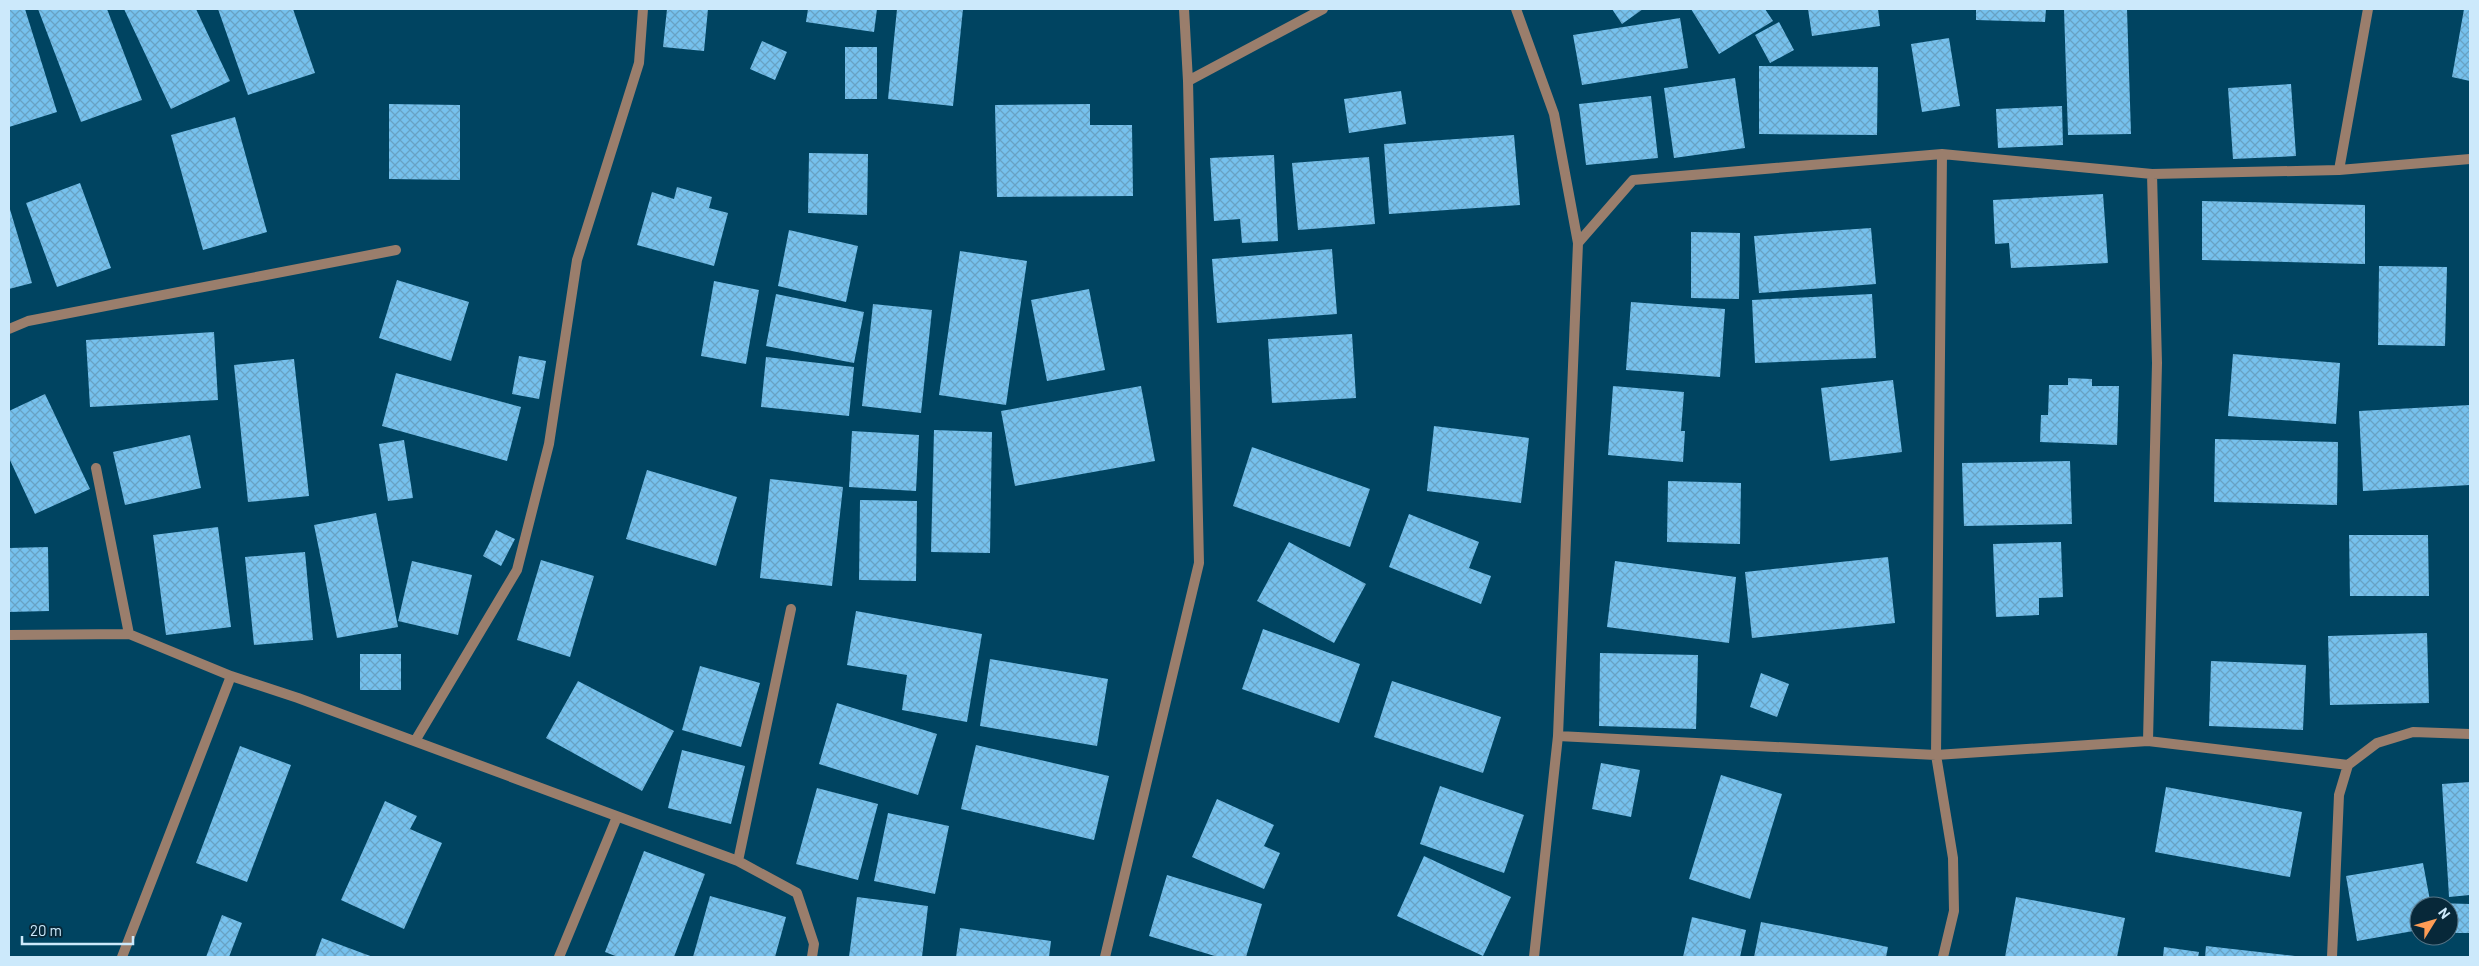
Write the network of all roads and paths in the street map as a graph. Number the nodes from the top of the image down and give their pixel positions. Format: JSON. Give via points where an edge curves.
{"nodes":[{"id":1,"x":642,"y":9,"type":"edge"},
{"id":2,"x":1184,"y":9,"type":"edge"},
{"id":3,"x":1323,"y":9,"type":"edge"},
{"id":4,"x":1516,"y":9,"type":"edge"},
{"id":5,"x":2368,"y":9,"type":"edge"},
{"id":6,"x":1188,"y":81,"type":"junction"},
{"id":7,"x":1942,"y":154,"type":"junction"},
{"id":8,"x":2470,"y":159,"type":"edge"},
{"id":9,"x":2339,"y":170,"type":"junction"},
{"id":10,"x":2152,"y":174,"type":"junction"},
{"id":11,"x":1578,"y":243,"type":"junction"},
{"id":12,"x":396,"y":250,"type":"dead end"},
{"id":13,"x":9,"y":328,"type":"edge"},
{"id":14,"x":96,"y":468,"type":"dead end"},
{"id":15,"x":791,"y":610,"type":"dead end"},
{"id":16,"x":129,"y":634,"type":"junction"},
{"id":17,"x":9,"y":635,"type":"edge"},
{"id":18,"x":231,"y":676,"type":"junction"},
{"id":19,"x":2470,"y":734,"type":"edge"},
{"id":20,"x":1558,"y":736,"type":"junction"},
{"id":21,"x":415,"y":741,"type":"junction"},
{"id":22,"x":2148,"y":741,"type":"junction"},
{"id":23,"x":1936,"y":755,"type":"junction"},
{"id":24,"x":2348,"y":765,"type":"junction"},
{"id":25,"x":617,"y":816,"type":"junction"},
{"id":26,"x":738,"y":861,"type":"junction"},
{"id":27,"x":122,"y":957,"type":"edge"},
{"id":28,"x":559,"y":957,"type":"edge"},
{"id":29,"x":812,"y":957,"type":"edge"},
{"id":30,"x":1105,"y":957,"type":"edge"},
{"id":31,"x":1534,"y":957,"type":"edge"},
{"id":32,"x":1943,"y":957,"type":"edge"},
{"id":33,"x":2332,"y":957,"type":"edge"}],
"edges":[{"from":1,"to":21,"type":"street","via":[[639,64],[577,260],[549,444],[517,570]]},
{"from":2,"to":6,"type":"street"},
{"from":3,"to":6,"type":"street"},
{"from":4,"to":11,"type":"street","via":[[1554,114]]},
{"from":5,"to":9,"type":"street"},
{"from":6,"to":30,"type":"street","via":[[1199,563]]},
{"from":7,"to":10,"type":"street"},
{"from":7,"to":11,"type":"street","via":[[1633,180]]},
{"from":7,"to":23,"type":"street"},
{"from":8,"to":9,"type":"street"},
{"from":9,"to":10,"type":"street"},
{"from":10,"to":22,"type":"street","via":[[2156,363]]},
{"from":11,"to":20,"type":"street"},
{"from":12,"to":13,"type":"street","via":[[38,319]]},
{"from":14,"to":16,"type":"street"},
{"from":15,"to":26,"type":"street"},
{"from":16,"to":17,"type":"street"},
{"from":16,"to":18,"type":"street"},
{"from":18,"to":21,"type":"street"},
{"from":18,"to":27,"type":"street"},
{"from":19,"to":24,"type":"street","via":[[2413,732],[2377,743]]},
{"from":20,"to":23,"type":"street"},
{"from":20,"to":31,"type":"street"},
{"from":21,"to":25,"type":"street"},
{"from":22,"to":23,"type":"street"},
{"from":22,"to":24,"type":"street"},
{"from":23,"to":32,"type":"street","via":[[1953,858],[1954,911]]},
{"from":24,"to":33,"type":"street","via":[[2340,795]]},
{"from":25,"to":26,"type":"street"},
{"from":25,"to":28,"type":"street"},
{"from":26,"to":29,"type":"street","via":[[797,893],[814,944]]}]}
